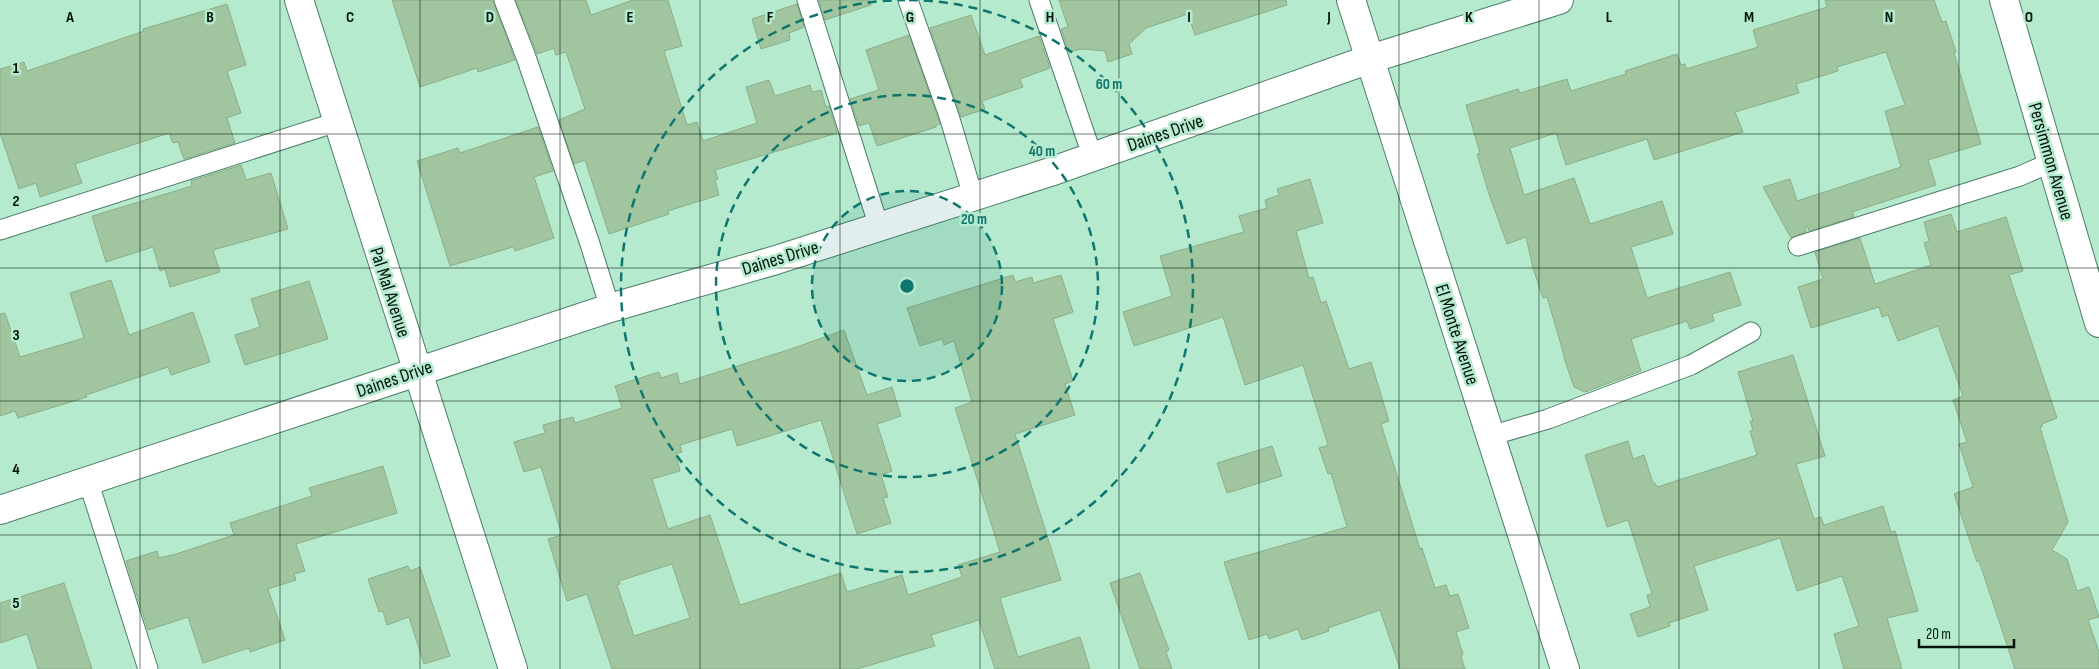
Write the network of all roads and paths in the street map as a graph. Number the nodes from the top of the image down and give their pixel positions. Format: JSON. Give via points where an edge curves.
{"nodes":[{"id":1,"x":299,"y":0,"type":"edge"},
{"id":2,"x":504,"y":0,"type":"edge"},
{"id":3,"x":807,"y":0,"type":"edge"},
{"id":4,"x":908,"y":0,"type":"edge"},
{"id":5,"x":1039,"y":0,"type":"edge"},
{"id":6,"x":1351,"y":0,"type":"edge"},
{"id":7,"x":1559,"y":0,"type":"edge"},
{"id":8,"x":2004,"y":0,"type":"edge"},
{"id":9,"x":1370,"y":59,"type":"junction"},
{"id":10,"x":337,"y":122,"type":"junction"},
{"id":11,"x":1092,"y":158,"type":"junction"},
{"id":12,"x":2052,"y":162,"type":"junction"},
{"id":13,"x":973,"y":196,"type":"junction"},
{"id":14,"x":879,"y":227,"type":"junction"},
{"id":15,"x":0,"y":230,"type":"edge"},
{"id":16,"x":1798,"y":246,"type":"dead end"},
{"id":17,"x":610,"y":308,"type":"junction"},
{"id":18,"x":2099,"y":323,"type":"edge"},
{"id":19,"x":1751,"y":332,"type":"dead end"},
{"id":20,"x":416,"y":371,"type":"junction"},
{"id":21,"x":1490,"y":436,"type":"junction"},
{"id":22,"x":90,"y":481,"type":"junction"},
{"id":23,"x":0,"y":510,"type":"edge"},
{"id":24,"x":148,"y":669,"type":"edge"},
{"id":25,"x":513,"y":669,"type":"edge"},
{"id":26,"x":1565,"y":669,"type":"edge"}],
"edges":[{"from":1,"to":10,"type":"street","name":"Pal Mal Avenue"},
{"from":2,"to":17,"type":"lane"},
{"from":3,"to":14,"type":"lane"},
{"from":4,"to":13,"type":"lane"},
{"from":5,"to":11,"type":"lane"},
{"from":6,"to":9,"type":"street","name":"El Monte Avenue"},
{"from":7,"to":9,"type":"street","name":"Daines Drive"},
{"from":8,"to":12,"type":"street","name":"Persimmon Avenue"},
{"from":9,"to":11,"type":"street","name":"Daines Drive"},
{"from":9,"to":21,"type":"street","name":"El Monte Avenue"},
{"from":10,"to":15,"type":"lane"},
{"from":10,"to":20,"type":"street","name":"Pal Mal Avenue"},
{"from":11,"to":13,"type":"street","name":"Daines Drive"},
{"from":12,"to":16,"type":"lane","via":[[2020,176]]},
{"from":12,"to":18,"type":"street","name":"Persimmon Avenue"},
{"from":13,"to":14,"type":"street","name":"Daines Drive"},
{"from":14,"to":17,"type":"street","name":"Daines Drive"},
{"from":17,"to":20,"type":"street","name":"Daines Drive"},
{"from":19,"to":21,"type":"lane","via":[[1691,366],[1548,419]]},
{"from":20,"to":22,"type":"street","name":"Daines Drive"},
{"from":20,"to":25,"type":"street","name":"Pal Mal Avenue"},
{"from":21,"to":26,"type":"street","name":"El Monte Avenue"},
{"from":22,"to":23,"type":"street","name":"Daines Drive"},
{"from":22,"to":24,"type":"lane"}]}
